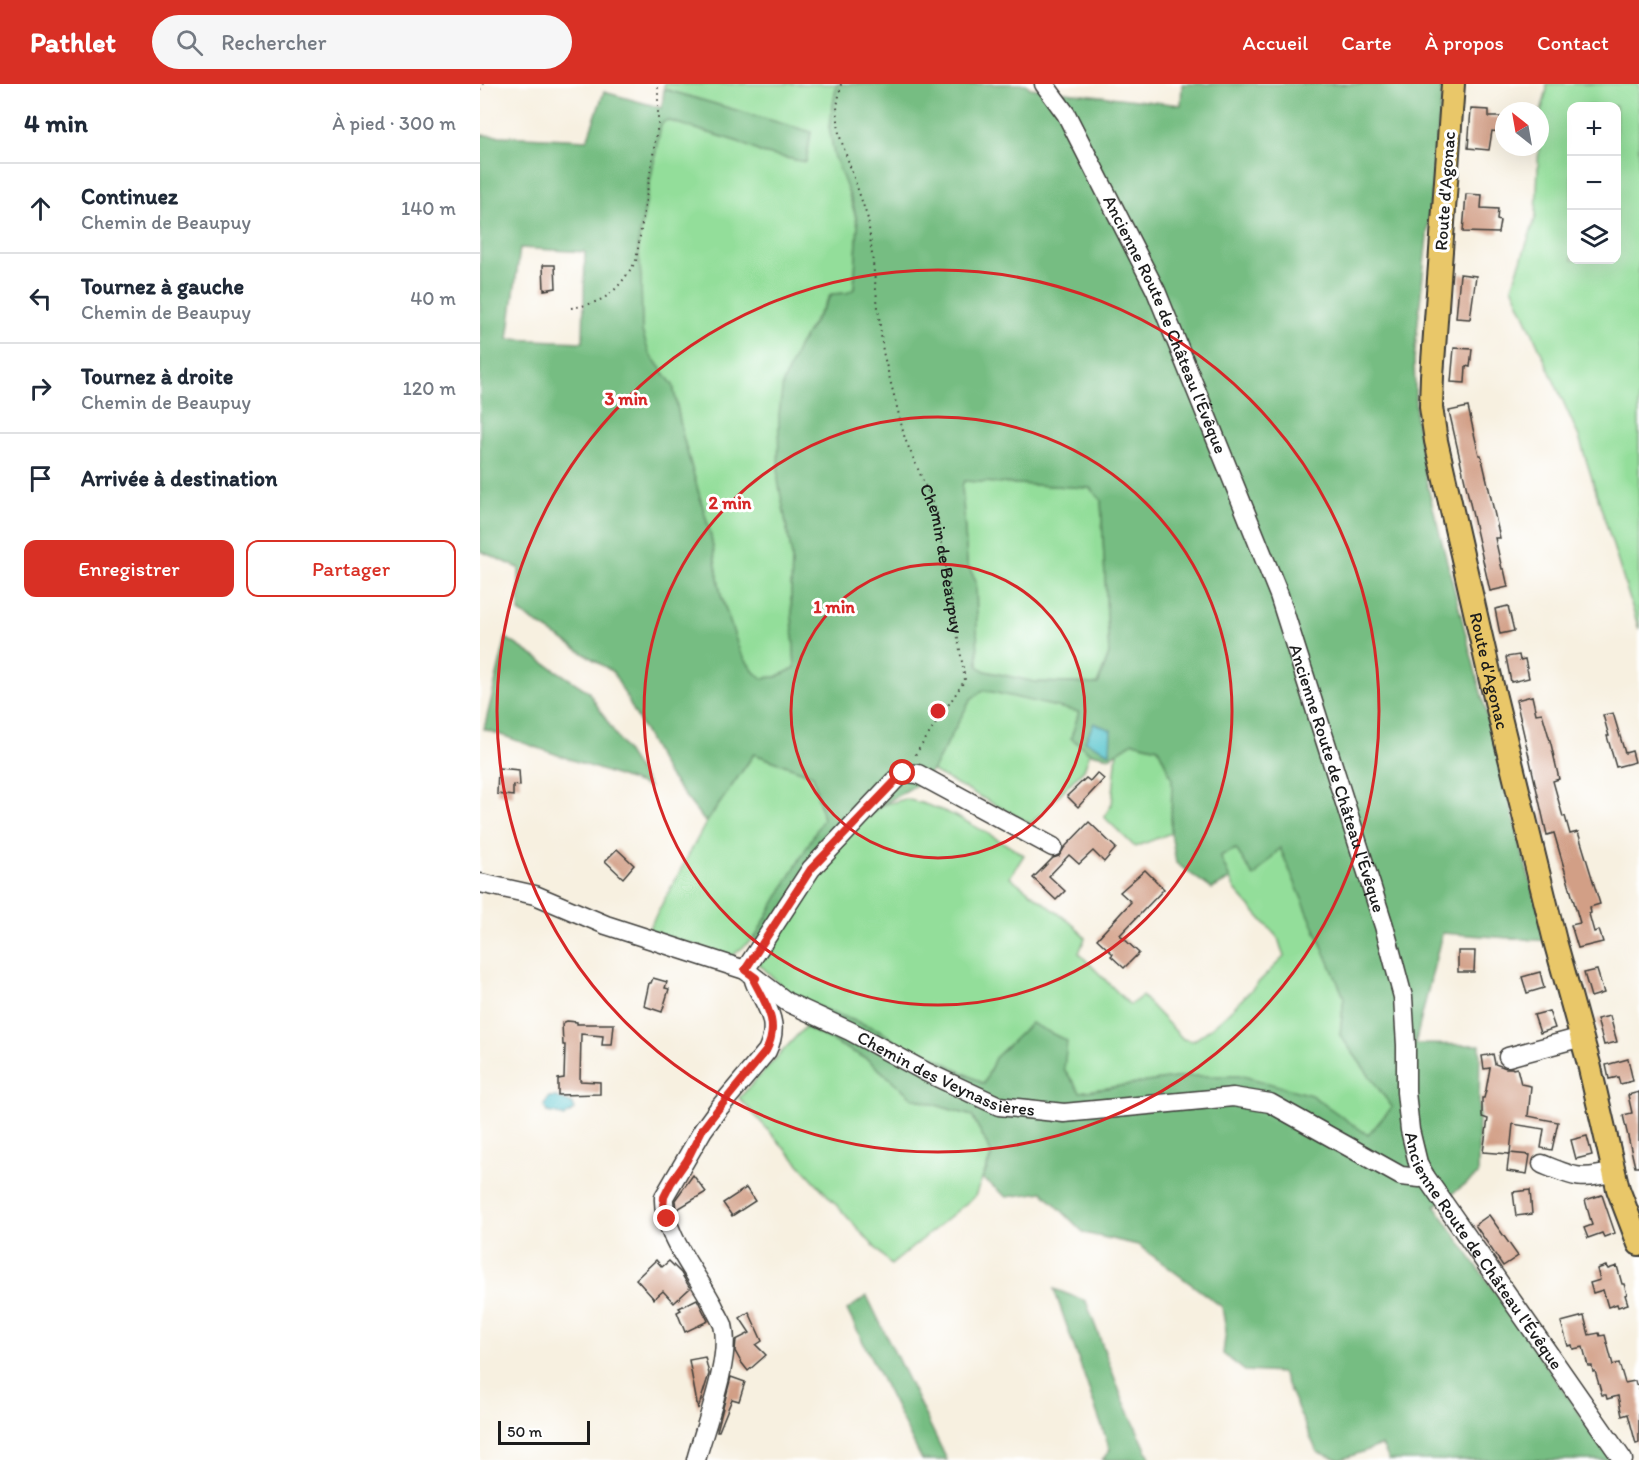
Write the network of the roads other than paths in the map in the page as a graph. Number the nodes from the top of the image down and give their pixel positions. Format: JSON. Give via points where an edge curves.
{"nodes":[{"id":1,"x":1044,"y":84,"type":"edge"},
{"id":2,"x":1062,"y":84,"type":"edge"},
{"id":3,"x":1453,"y":84,"type":"edge"},
{"id":4,"x":1066,"y":114,"type":"junction"},
{"id":5,"x":1053,"y":848,"type":"dead end"},
{"id":6,"x":480,"y":883,"type":"edge"},
{"id":7,"x":750,"y":974,"type":"junction"},
{"id":8,"x":1582,"y":1037,"type":"junction"},
{"id":9,"x":1508,"y":1057,"type":"dead end"},
{"id":10,"x":1542,"y":1164,"type":"dead end"},
{"id":11,"x":1614,"y":1172,"type":"junction"},
{"id":12,"x":1425,"y":1176,"type":"junction"},
{"id":13,"x":1639,"y":1244,"type":"edge"},
{"id":14,"x":696,"y":1460,"type":"edge"},
{"id":15,"x":1623,"y":1460,"type":"edge"}],
"edges":[{"from":1,"to":4,"type":"street","name":"Ancienne Route de Château l'Évêque"},
{"from":2,"to":4,"type":"street"},
{"from":3,"to":8,"type":"main road","name":"Route d'Agonac","via":[[1431,407],[1491,681]]},
{"from":4,"to":12,"type":"street","name":"Ancienne Route de Château l'Évêque","via":[[1156,291],[1279,595],[1403,997],[1410,1130]]},
{"from":5,"to":7,"type":"street","via":[[918,774],[903,773],[811,869]]},
{"from":6,"to":7,"type":"street","name":"Chemin des Veynassières","via":[[535,895],[606,926]]},
{"from":7,"to":12,"type":"street","name":"Chemin des Veynassières","via":[[787,1002],[999,1106],[1064,1113],[1233,1097],[1254,1099],[1294,1115],[1401,1176]]},
{"from":7,"to":14,"type":"street","via":[[769,1012],[774,1029],[772,1041],[702,1130],[664,1197],[663,1208],[672,1236],[723,1326],[724,1356],[719,1382]]},
{"from":8,"to":9,"type":"street"},
{"from":8,"to":11,"type":"main road","name":"Route d'Agonac"},
{"from":10,"to":11,"type":"street","via":[[1574,1177],[1591,1178]]},
{"from":11,"to":13,"type":"main road","name":"Route d'Agonac"},
{"from":12,"to":15,"type":"street","name":"Ancienne Route de Château l'Évêque"}]}
